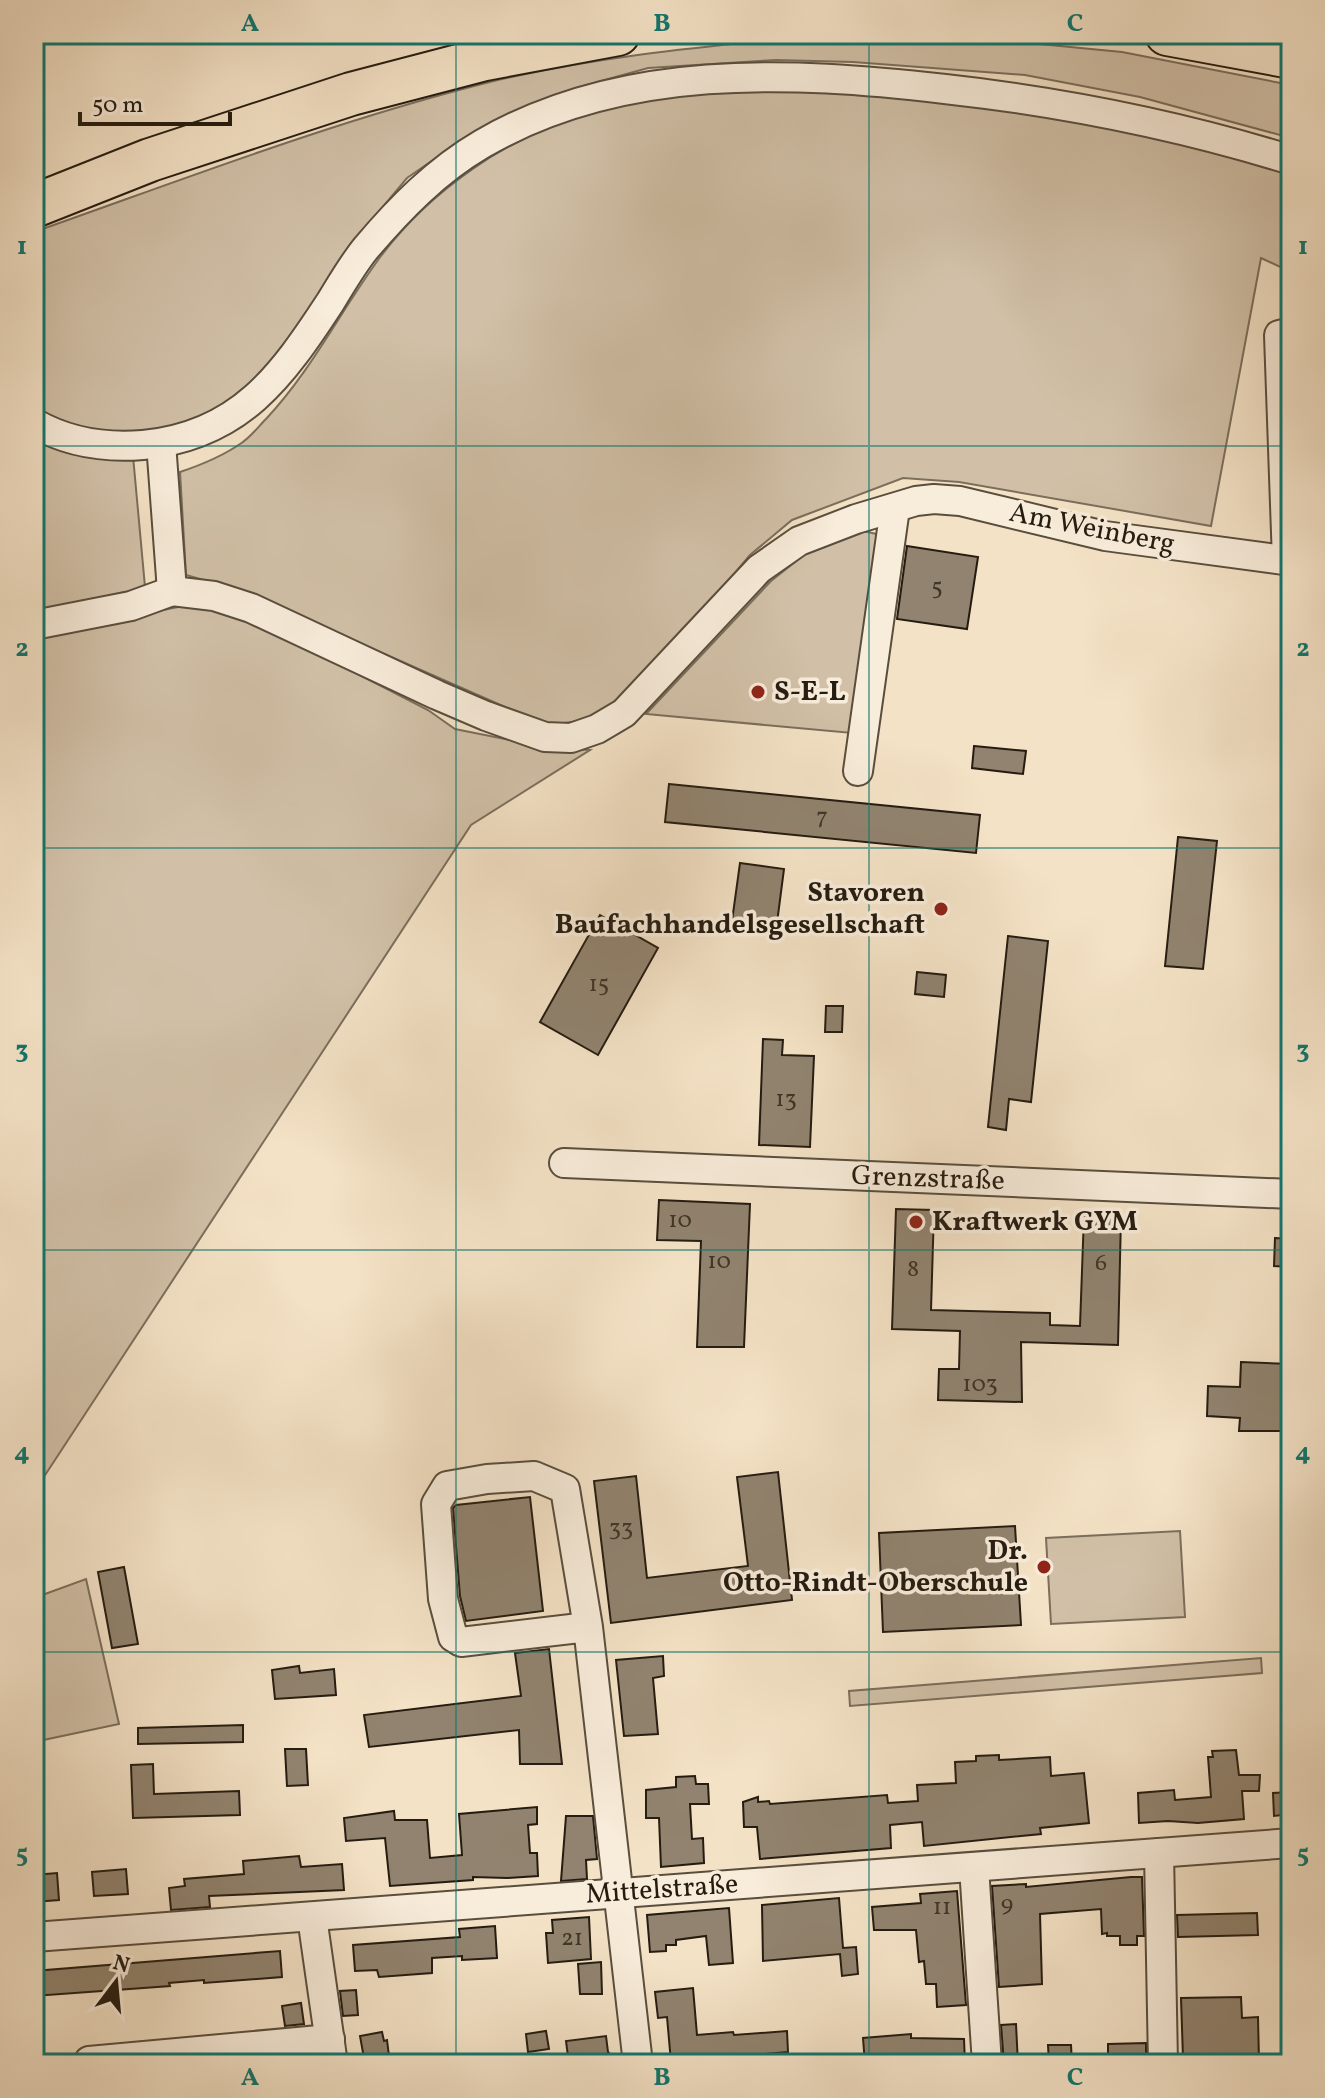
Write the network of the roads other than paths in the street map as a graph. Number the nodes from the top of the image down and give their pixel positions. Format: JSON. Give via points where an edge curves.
{"nodes":[{"id":1,"x":618,"y":34,"type":"edge"},
{"id":2,"x":1167,"y":34,"type":"edge"},
{"id":3,"x":1291,"y":57,"type":"edge"},
{"id":4,"x":1291,"y":160,"type":"edge"},
{"id":5,"x":34,"y":206,"type":"edge"},
{"id":6,"x":1291,"y":332,"type":"edge"},
{"id":7,"x":34,"y":423,"type":"edge"},
{"id":8,"x":161,"y":443,"type":"junction"},
{"id":9,"x":895,"y":508,"type":"junction"},
{"id":10,"x":1289,"y":561,"type":"edge"},
{"id":11,"x":172,"y":591,"type":"junction"},
{"id":12,"x":34,"y":625,"type":"edge"},
{"id":13,"x":858,"y":771,"type":"dead end"},
{"id":14,"x":564,"y":1163,"type":"dead end"},
{"id":15,"x":1291,"y":1194,"type":"edge"},
{"id":16,"x":588,"y":1627,"type":"junction"},
{"id":17,"x":1291,"y":1843,"type":"edge"},
{"id":18,"x":1159,"y":1853,"type":"junction"},
{"id":19,"x":974,"y":1867,"type":"junction"},
{"id":20,"x":618,"y":1893,"type":"junction"},
{"id":21,"x":312,"y":1917,"type":"junction"},
{"id":22,"x":34,"y":1937,"type":"edge"},
{"id":23,"x":331,"y":2052,"type":"edge"},
{"id":24,"x":90,"y":2064,"type":"edge"},
{"id":25,"x":638,"y":2064,"type":"edge"},
{"id":26,"x":987,"y":2064,"type":"edge"},
{"id":27,"x":1163,"y":2064,"type":"edge"}],
"edges":[{"from":1,"to":5,"type":"highway","via":[[485,59],[351,94],[150,160]]},
{"from":2,"to":3,"type":"highway"},
{"from":4,"to":8,"type":"street","via":[[1056,103],[876,81],[706,79],[637,88],[528,121],[480,145],[418,190],[364,251],[266,390],[220,424]]},
{"from":6,"to":10,"type":"street","via":[[1279,335]]},
{"from":7,"to":8,"type":"street","via":[[90,444]]},
{"from":8,"to":11,"type":"street"},
{"from":9,"to":10,"type":"street","name":"Am Weinberg","via":[[934,499],[960,501],[1105,536]]},
{"from":9,"to":11,"type":"street","name":"Am Weinberg","via":[[799,541],[759,569],[624,713],[571,738],[545,737],[486,716],[251,608]]},
{"from":9,"to":13,"type":"street"},
{"from":11,"to":12,"type":"street","via":[[131,606]]},
{"from":14,"to":15,"type":"street","name":"Grenzstraße"},
{"from":16,"to":16,"type":"street","via":[[565,1489],[534,1476],[447,1486],[436,1504],[443,1599],[453,1637],[461,1642]]},
{"from":16,"to":20,"type":"street"},
{"from":17,"to":18,"type":"street","name":"Mittelstraße"},
{"from":18,"to":19,"type":"street","name":"Mittelstraße"},
{"from":18,"to":27,"type":"street"},
{"from":19,"to":20,"type":"street","name":"Mittelstraße"},
{"from":19,"to":26,"type":"street"},
{"from":20,"to":21,"type":"street","name":"Mittelstraße"},
{"from":20,"to":25,"type":"street"},
{"from":21,"to":22,"type":"street","name":"Mittelstraße"},
{"from":21,"to":23,"type":"street"},
{"from":23,"to":24,"type":"street"}]}
